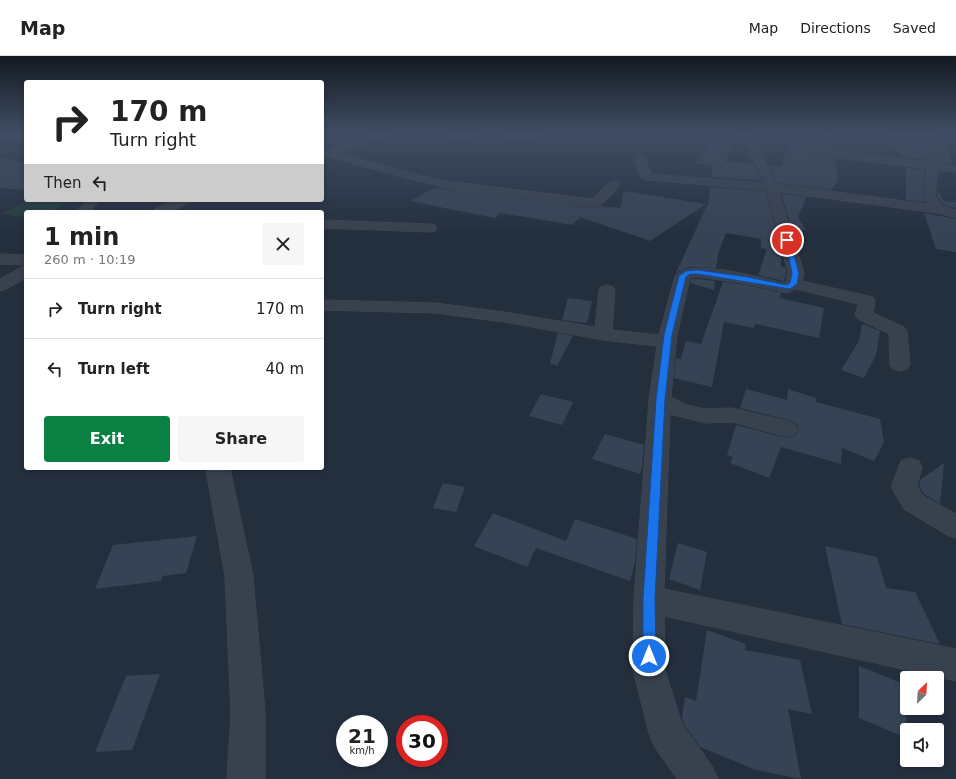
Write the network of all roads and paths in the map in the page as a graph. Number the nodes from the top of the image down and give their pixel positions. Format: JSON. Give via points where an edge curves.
{"nodes":[{"id":1,"x":374,"y":167,"type":"edge"},
{"id":2,"x":642,"y":167,"type":"edge"},
{"id":3,"x":762,"y":167,"type":"edge"},
{"id":4,"x":912,"y":167,"type":"edge"},
{"id":5,"x":934,"y":167,"type":"edge"},
{"id":6,"x":956,"y":169,"type":"edge"},
{"id":7,"x":933,"y":170,"type":"junction"},
{"id":8,"x":956,"y":178,"type":"edge"},
{"id":9,"x":614,"y":184,"type":"dead end"},
{"id":10,"x":772,"y":187,"type":"junction"},
{"id":11,"x":92,"y":202,"type":"edge"},
{"id":12,"x":181,"y":202,"type":"edge"},
{"id":13,"x":938,"y":209,"type":"junction"},
{"id":14,"x":86,"y":210,"type":"edge"},
{"id":15,"x":164,"y":210,"type":"edge"},
{"id":16,"x":956,"y":214,"type":"edge"},
{"id":17,"x":324,"y":224,"type":"edge"},
{"id":18,"x":430,"y":228,"type":"dead end"},
{"id":19,"x":0,"y":259,"type":"edge"},
{"id":20,"x":24,"y":260,"type":"edge"},
{"id":21,"x":24,"y":272,"type":"edge"},
{"id":22,"x":793,"y":284,"type":"junction"},
{"id":23,"x":0,"y":286,"type":"edge"},
{"id":24,"x":607,"y":290,"type":"dead end"},
{"id":25,"x":324,"y":305,"type":"edge"},
{"id":26,"x":603,"y":334,"type":"junction"},
{"id":27,"x":667,"y":340,"type":"junction"},
{"id":28,"x":900,"y":365,"type":"dead end"},
{"id":29,"x":660,"y":400,"type":"junction"},
{"id":30,"x":787,"y":429,"type":"dead end"},
{"id":31,"x":910,"y":467,"type":"dead end"},
{"id":32,"x":218,"y":470,"type":"edge"},
{"id":33,"x":956,"y":528,"type":"edge"},
{"id":34,"x":649,"y":599,"type":"junction"},
{"id":35,"x":956,"y":665,"type":"edge"},
{"id":36,"x":246,"y":779,"type":"edge"},
{"id":37,"x":699,"y":779,"type":"edge"}],
"edges":[{"from":1,"to":9,"type":"street","via":[[449,185],[594,203]]},
{"from":2,"to":10,"type":"street","via":[[646,177]]},
{"from":3,"to":10,"type":"street"},
{"from":4,"to":7,"type":"street"},
{"from":5,"to":7,"type":"street"},
{"from":6,"to":7,"type":"street"},
{"from":7,"to":8,"type":"street"},
{"from":7,"to":13,"type":"street","via":[[929,196]]},
{"from":10,"to":13,"type":"street"},
{"from":10,"to":22,"type":"street","via":[[796,273]]},
{"from":11,"to":14,"type":"street"},
{"from":12,"to":15,"type":"street"},
{"from":13,"to":16,"type":"street"},
{"from":17,"to":18,"type":"street"},
{"from":19,"to":20,"type":"street"},
{"from":21,"to":23,"type":"street"},
{"from":22,"to":27,"type":"street","via":[[787,288],[748,279],[688,273],[683,276]]},
{"from":22,"to":28,"type":"street","via":[[867,301],[864,315],[898,332]]},
{"from":24,"to":26,"type":"street"},
{"from":25,"to":26,"type":"street","via":[[436,308]]},
{"from":26,"to":27,"type":"street"},
{"from":27,"to":29,"type":"street"},
{"from":29,"to":30,"type":"street","via":[[681,411],[705,416],[732,415]]},
{"from":29,"to":34,"type":"street"},
{"from":31,"to":33,"type":"street","via":[[904,487],[914,502]]},
{"from":32,"to":36,"type":"street","via":[[239,576],[248,712]]},
{"from":34,"to":35,"type":"street"},
{"from":34,"to":37,"type":"street","via":[[649,670],[667,733]]}]}
